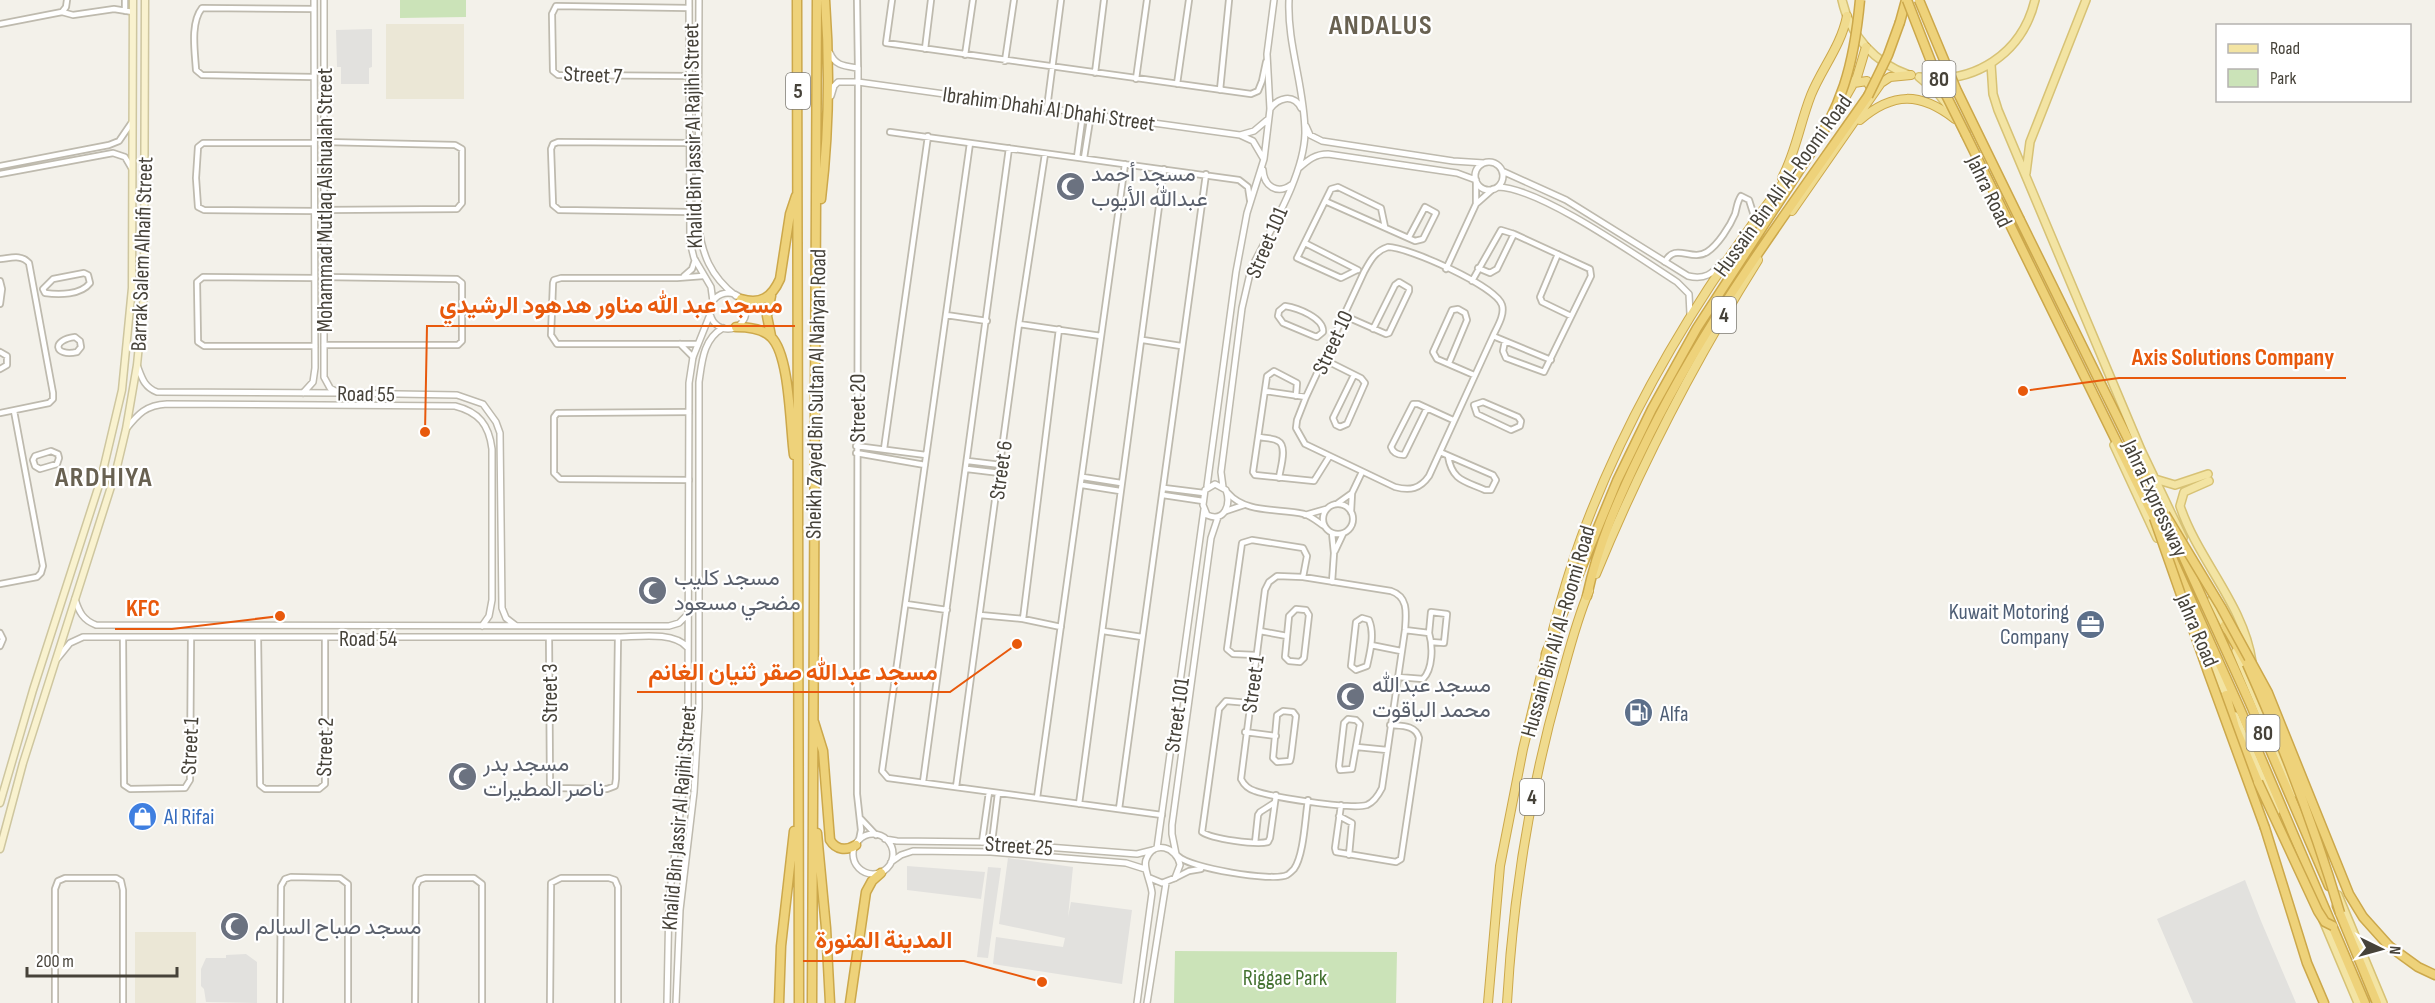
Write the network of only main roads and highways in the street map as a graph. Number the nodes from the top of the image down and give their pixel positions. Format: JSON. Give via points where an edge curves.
{"nodes":[{"id":1,"x":133,"y":0,"type":"edge"},
{"id":2,"x":145,"y":0,"type":"edge"},
{"id":3,"x":798,"y":0,"type":"edge"},
{"id":4,"x":817,"y":0,"type":"edge"},
{"id":5,"x":825,"y":0,"type":"edge"},
{"id":6,"x":1842,"y":0,"type":"edge"},
{"id":7,"x":1860,"y":0,"type":"edge"},
{"id":8,"x":1906,"y":0,"type":"edge"},
{"id":9,"x":1919,"y":0,"type":"edge"},
{"id":10,"x":2035,"y":0,"type":"edge"},
{"id":11,"x":2086,"y":0,"type":"edge"},
{"id":12,"x":133,"y":12,"type":"junction"},
{"id":13,"x":144,"y":14,"type":"junction"},
{"id":14,"x":1847,"y":16,"type":"junction"},
{"id":15,"x":1866,"y":47,"type":"junction"},
{"id":16,"x":1991,"y":64,"type":"junction"},
{"id":17,"x":1915,"y":76,"type":"junction"},
{"id":18,"x":1854,"y":83,"type":"junction"},
{"id":19,"x":1870,"y":96,"type":"junction"},
{"id":20,"x":1954,"y":119,"type":"junction"},
{"id":21,"x":1852,"y":127,"type":"junction"},
{"id":22,"x":2027,"y":179,"type":"junction"},
{"id":23,"x":799,"y":187,"type":"junction"},
{"id":24,"x":1773,"y":195,"type":"junction"},
{"id":25,"x":133,"y":226,"type":"junction"},
{"id":26,"x":145,"y":226,"type":"junction"},
{"id":27,"x":144,"y":238,"type":"junction"},
{"id":28,"x":133,"y":240,"type":"junction"},
{"id":29,"x":817,"y":241,"type":"junction"},
{"id":30,"x":771,"y":296,"type":"junction"},
{"id":31,"x":739,"y":297,"type":"road end"},
{"id":32,"x":736,"y":327,"type":"road end"},
{"id":33,"x":771,"y":336,"type":"junction"},
{"id":34,"x":2155,"y":479,"type":"junction"},
{"id":35,"x":798,"y":492,"type":"junction"},
{"id":36,"x":93,"y":504,"type":"junction"},
{"id":37,"x":103,"y":510,"type":"junction"},
{"id":38,"x":2165,"y":514,"type":"junction"},
{"id":39,"x":2154,"y":518,"type":"junction"},
{"id":40,"x":88,"y":520,"type":"junction"},
{"id":41,"x":99,"y":523,"type":"junction"},
{"id":42,"x":1587,"y":596,"type":"junction"},
{"id":43,"x":2225,"y":625,"type":"junction"},
{"id":44,"x":1546,"y":654,"type":"junction"},
{"id":45,"x":2226,"y":695,"type":"junction"},
{"id":46,"x":2259,"y":706,"type":"junction"},
{"id":47,"x":812,"y":717,"type":"junction"},
{"id":48,"x":13,"y":759,"type":"junction"},
{"id":49,"x":23,"y":763,"type":"junction"},
{"id":50,"x":7,"y":778,"type":"junction"},
{"id":51,"x":18,"y":783,"type":"junction"},
{"id":52,"x":798,"y":794,"type":"junction"},
{"id":53,"x":812,"y":794,"type":"junction"},
{"id":54,"x":0,"y":802,"type":"edge"},
{"id":55,"x":857,"y":843,"type":"road end"},
{"id":56,"x":0,"y":849,"type":"edge"},
{"id":57,"x":880,"y":873,"type":"road end"},
{"id":58,"x":2340,"y":913,"type":"junction"},
{"id":59,"x":2333,"y":926,"type":"junction"},
{"id":60,"x":2435,"y":975,"type":"edge"},
{"id":61,"x":779,"y":1003,"type":"edge"},
{"id":62,"x":799,"y":1003,"type":"edge"},
{"id":63,"x":812,"y":1003,"type":"edge"},
{"id":64,"x":830,"y":1003,"type":"edge"},
{"id":65,"x":850,"y":1003,"type":"edge"},
{"id":66,"x":1488,"y":1003,"type":"edge"},
{"id":67,"x":1507,"y":1003,"type":"edge"},
{"id":68,"x":2324,"y":1003,"type":"edge"},
{"id":69,"x":2358,"y":1003,"type":"edge"},
{"id":70,"x":2365,"y":1003,"type":"edge"},
{"id":71,"x":2377,"y":1003,"type":"edge"},
{"id":72,"x":2383,"y":1003,"type":"edge"}],
"edges":[{"from":1,"to":12,"type":"main road","name":"Barrak Salem Alhaifi Street"},
{"from":2,"to":13,"type":"main road","name":"Barrak Salem Alhaifi Street"},
{"from":3,"to":23,"type":"highway","name":"Sheikh Zayed Bin Sultan Al Nahyan Road","number":"5"},
{"from":4,"to":29,"type":"highway","name":"Sheikh Zayed Bin Sultan Al Nahyan Road","number":"5"},
{"from":5,"to":29,"type":"highway","via":[[829,102]]},
{"from":6,"to":14,"type":"main road","number":"80"},
{"from":7,"to":44,"type":"highway","bridge":true,"via":[[1854,51],[1843,91],[1826,128],[1697,328],[1652,409],[1613,490]]},
{"from":8,"to":19,"type":"highway","bridge":true},
{"from":8,"to":39,"type":"highway","name":"Jahra Expressway","number":"80","bridge":true,"via":[[1946,96]]},
{"from":9,"to":38,"type":"highway","name":"Jahra Expressway","number":"80","bridge":true,"via":[[1957,91]]},
{"from":10,"to":16,"type":"main road","number":"80","via":[[2018,40]]},
{"from":11,"to":22,"type":"main road","via":[[2030,142]]},
{"from":12,"to":13,"type":"main road"},
{"from":12,"to":25,"type":"main road","name":"Barrak Salem Alhaifi Street"},
{"from":13,"to":26,"type":"main road","name":"Barrak Salem Alhaifi Street"},
{"from":14,"to":15,"type":"main road","number":"80"},
{"from":14,"to":24,"type":"highway"},
{"from":15,"to":17,"type":"main road","number":"80","via":[[1884,63]]},
{"from":15,"to":18,"type":"highway","name":"Hussain Bin Ali Al-Roomi Road","number":"4"},
{"from":16,"to":17,"type":"main road","number":"80","via":[[1956,78]]},
{"from":16,"to":22,"type":"main road","name":"Jahra Road","via":[[1993,94]]},
{"from":17,"to":19,"type":"highway","name":"Hussain Bin Ali Al-Roomi Road","number":"4","via":[[1887,79]]},
{"from":17,"to":20,"type":"main road","name":"Jahra Road","via":[[1942,97]]},
{"from":18,"to":19,"type":"highway","via":[[1867,81],[1872,88]]},
{"from":18,"to":24,"type":"highway","name":"Hussain Bin Ali Al-Roomi Road","number":"4","via":[[1836,114]]},
{"from":19,"to":21,"type":"highway","name":"Hussain Bin Ali Al-Roomi Road","number":"4"},
{"from":19,"to":42,"type":"highway","via":[[1756,255],[1694,352],[1652,427],[1618,501],[1596,556]]},
{"from":20,"to":21,"type":"highway","via":[[1933,105],[1899,99],[1882,103]]},
{"from":20,"to":45,"type":"main road","name":"Jahra Road","via":[[2104,423]]},
{"from":21,"to":42,"type":"highway","name":"Hussain Bin Ali Al-Roomi Road","number":"4","via":[[1760,257],[1693,368],[1634,484]]},
{"from":22,"to":34,"type":"main road","name":"Jahra Road"},
{"from":23,"to":30,"type":"highway","via":[[790,214],[780,279]]},
{"from":23,"to":35,"type":"highway","name":"Sheikh Zayed Bin Sultan Al Nahyan Road","number":"5"},
{"from":24,"to":44,"type":"highway","name":"Hussain Bin Ali Al-Roomi Road","number":"4","via":[[1728,257],[1651,386],[1608,473],[1568,574]]},
{"from":25,"to":26,"type":"main road"},
{"from":25,"to":28,"type":"main road","name":"Barrak Salem Alhaifi Street"},
{"from":26,"to":27,"type":"main road","name":"Barrak Salem Alhaifi Street"},
{"from":27,"to":28,"type":"main road","via":[[138,236]]},
{"from":27,"to":37,"type":"main road","name":"Barrak Salem Alhaifi Street","via":[[144,294],[137,365],[126,429]]},
{"from":28,"to":36,"type":"main road","name":"Barrak Salem Alhaifi Street","via":[[122,390]]},
{"from":29,"to":47,"type":"highway","name":"Sheikh Zayed Bin Sultan Al Nahyan Road","number":"5"},
{"from":30,"to":31,"type":"highway","via":[[758,301]]},
{"from":30,"to":33,"type":"highway","via":[[766,316]]},
{"from":32,"to":33,"type":"highway"},
{"from":33,"to":35,"type":"highway","via":[[782,355]]},
{"from":34,"to":43,"type":"main road","name":"Jahra Road"},
{"from":34,"to":46,"type":"main road","via":[[2175,485],[2209,477],[2184,492],[2180,506],[2196,545],[2249,641]]},
{"from":35,"to":52,"type":"highway","name":"Sheikh Zayed Bin Sultan Al Nahyan Road","number":"5"},
{"from":36,"to":37,"type":"main road","via":[[97,510]]},
{"from":36,"to":40,"type":"main road","name":"Barrak Salem Alhaifi Street"},
{"from":37,"to":41,"type":"main road","name":"Barrak Salem Alhaifi Street"},
{"from":38,"to":58,"type":"highway","name":"Jahra Expressway","number":"80","bridge":true},
{"from":38,"to":60,"type":"highway","bridge":true,"via":[[2268,693],[2356,906],[2389,946]]},
{"from":39,"to":59,"type":"highway","name":"Jahra Expressway","number":"80","bridge":true},
{"from":39,"to":68,"type":"highway","bridge":true},
{"from":40,"to":41,"type":"main road"},
{"from":40,"to":48,"type":"main road","name":"Barrak Salem Alhaifi Street"},
{"from":41,"to":49,"type":"main road","name":"Barrak Salem Alhaifi Street"},
{"from":42,"to":67,"type":"highway","name":"Hussain Bin Ali Al-Roomi Road","number":"4","via":[[1550,720],[1532,798],[1519,870]]},
{"from":43,"to":46,"type":"main road","name":"Jahra Road"},
{"from":43,"to":58,"type":"highway","bridge":true,"via":[[2247,663],[2305,804]]},
{"from":44,"to":66,"type":"highway","name":"Hussain Bin Ali Al-Roomi Road","number":"4","via":[[1500,866]]},
{"from":45,"to":59,"type":"highway","bridge":true,"via":[[2258,782],[2318,911]]},
{"from":45,"to":69,"type":"main road","name":"Jahra Road"},
{"from":46,"to":72,"type":"main road","name":"Jahra Road"},
{"from":47,"to":53,"type":"highway","name":"Sheikh Zayed Bin Sultan Al Nahyan Road","number":"5"},
{"from":47,"to":55,"type":"highway","via":[[823,751],[830,840],[848,849]]},
{"from":48,"to":49,"type":"main road","via":[[17,764]]},
{"from":48,"to":50,"type":"main road","name":"Barrak Salem Alhaifi Street"},
{"from":49,"to":51,"type":"main road","name":"Barrak Salem Alhaifi Street"},
{"from":50,"to":51,"type":"main road"},
{"from":50,"to":54,"type":"main road","name":"Barrak Salem Alhaifi Street"},
{"from":51,"to":56,"type":"main road","name":"Barrak Salem Alhaifi Street"},
{"from":52,"to":61,"type":"highway","via":[[781,946]]},
{"from":52,"to":62,"type":"highway","name":"Sheikh Zayed Bin Sultan Al Nahyan Road","number":"5"},
{"from":53,"to":63,"type":"highway","name":"Sheikh Zayed Bin Sultan Al Nahyan Road","number":"5"},
{"from":53,"to":64,"type":"highway"},
{"from":57,"to":65,"type":"highway","via":[[866,892]]},
{"from":58,"to":71,"type":"highway","name":"Jahra Expressway","number":"80"},
{"from":59,"to":70,"type":"highway","name":"Jahra Expressway","number":"80"}]}
